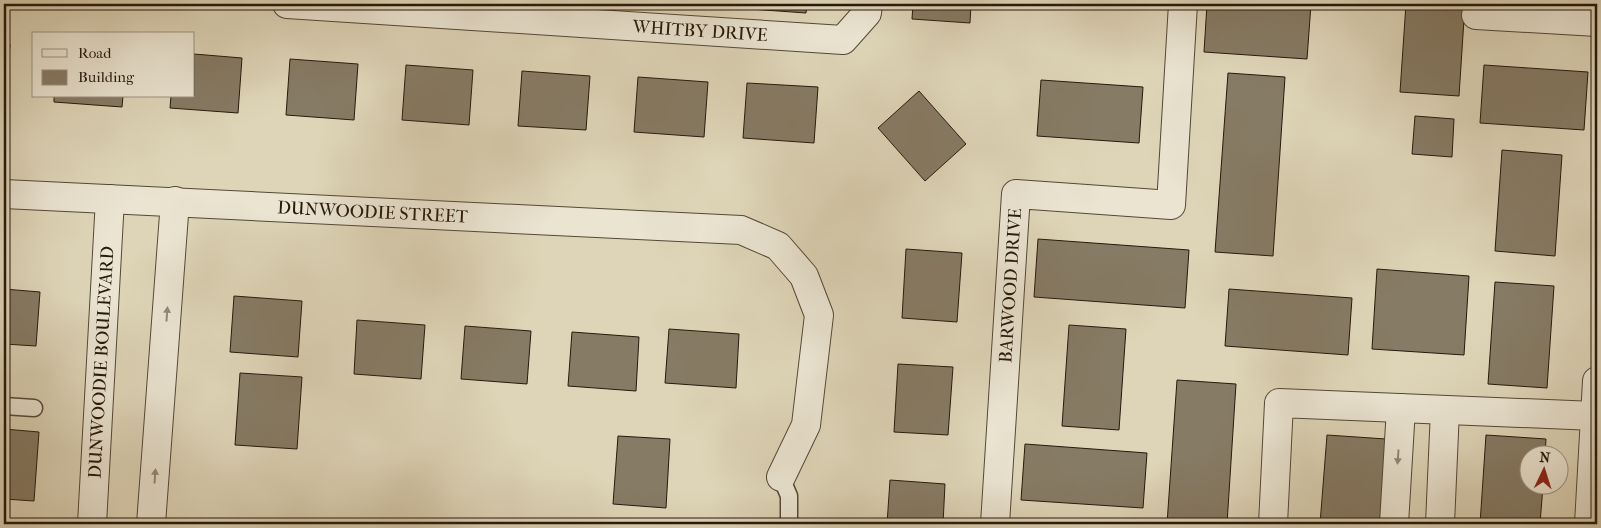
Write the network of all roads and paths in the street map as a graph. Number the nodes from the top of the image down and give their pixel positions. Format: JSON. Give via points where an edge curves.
{"nodes":[{"id":1,"x":287,"y":4,"type":"edge"},
{"id":2,"x":868,"y":4,"type":"edge"},
{"id":3,"x":1183,"y":4,"type":"edge"},
{"id":4,"x":1476,"y":15,"type":"dead end"},
{"id":5,"x":1597,"y":22,"type":"edge"},
{"id":6,"x":4,"y":194,"type":"edge"},
{"id":7,"x":110,"y":199,"type":"junction"},
{"id":8,"x":176,"y":201,"type":"junction"},
{"id":9,"x":1597,"y":382,"type":"edge"},
{"id":10,"x":4,"y":406,"type":"edge"},
{"id":11,"x":34,"y":408,"type":"dead end"},
{"id":12,"x":1402,"y":408,"type":"junction"},
{"id":13,"x":1445,"y":410,"type":"junction"},
{"id":14,"x":1595,"y":416,"type":"junction"},
{"id":15,"x":781,"y":477,"type":"joint"},
{"id":16,"x":92,"y":524,"type":"edge"},
{"id":17,"x":152,"y":524,"type":"edge"},
{"id":18,"x":789,"y":524,"type":"edge"},
{"id":19,"x":995,"y":524,"type":"edge"},
{"id":20,"x":1273,"y":524,"type":"edge"},
{"id":21,"x":1394,"y":524,"type":"edge"},
{"id":22,"x":1440,"y":524,"type":"edge"},
{"id":23,"x":1589,"y":524,"type":"edge"}],
"edges":[{"from":1,"to":2,"type":"street","name":"WHITBY DRIVE","via":[[843,40],[867,13]]},
{"from":3,"to":19,"type":"street","name":"BARWOOD DRIVE","via":[[1171,205],[1016,194]]},
{"from":4,"to":5,"type":"street"},
{"from":6,"to":7,"type":"street","name":"DUNWOODIE STREET"},
{"from":7,"to":8,"type":"street","name":"DUNWOODIE STREET"},
{"from":7,"to":16,"type":"street","name":"DUNWOODIE BOULEVARD"},
{"from":8,"to":15,"type":"street","name":"DUNWOODIE STREET","via":[[741,230],[778,246],[804,276],[819,315],[806,425]]},
{"from":17,"to":8,"type":"street","one_way":true},
{"from":9,"to":14,"type":"street"},
{"from":10,"to":11,"type":"lane"},
{"from":12,"to":13,"type":"street"},
{"from":12,"to":20,"type":"street","via":[[1279,403]]},
{"from":12,"to":21,"type":"street","one_way":true},
{"from":13,"to":14,"type":"street"},
{"from":13,"to":22,"type":"street"},
{"from":14,"to":23,"type":"street"},
{"from":15,"to":18,"type":"lane","via":[[789,496]]}]}
